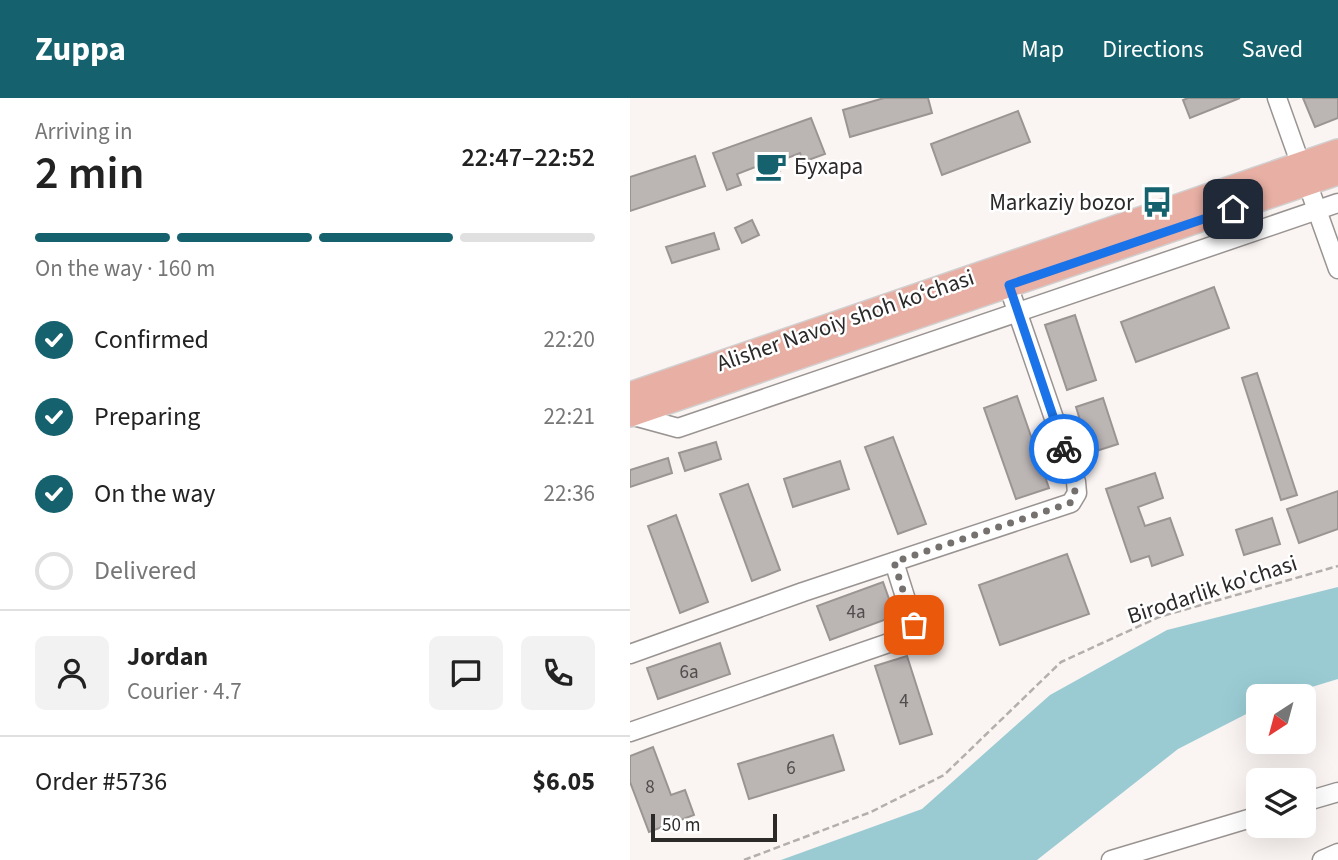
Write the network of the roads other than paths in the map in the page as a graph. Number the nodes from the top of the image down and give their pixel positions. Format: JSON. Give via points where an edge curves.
{"nodes":[{"id":1,"x":1277,"y":98,"type":"edge"},
{"id":2,"x":1338,"y":151,"type":"edge"},
{"id":3,"x":1304,"y":173,"type":"junction"},
{"id":4,"x":1338,"y":173,"type":"edge"},
{"id":5,"x":1338,"y":203,"type":"edge"},
{"id":6,"x":1317,"y":210,"type":"junction"},
{"id":7,"x":1338,"y":269,"type":"edge"},
{"id":8,"x":1009,"y":285,"type":"junction"},
{"id":9,"x":1018,"y":312,"type":"junction"},
{"id":10,"x":630,"y":394,"type":"edge"},
{"id":11,"x":630,"y":415,"type":"edge"},
{"id":12,"x":894,"y":562,"type":"junction"},
{"id":13,"x":630,"y":654,"type":"edge"},
{"id":14,"x":630,"y":732,"type":"edge"},
{"id":15,"x":1338,"y":792,"type":"edge"},
{"id":16,"x":1316,"y":798,"type":"edge"},
{"id":17,"x":1246,"y":820,"type":"edge"},
{"id":18,"x":1338,"y":853,"type":"edge"},
{"id":19,"x":1111,"y":860,"type":"edge"},
{"id":20,"x":1322,"y":860,"type":"edge"}],
"edges":[{"from":1,"to":3,"type":"street"},
{"from":2,"to":3,"type":"main road","name":"Alisher Navoiy shoh koʻchasi"},
{"from":3,"to":4,"type":"main road","name":"Alisher Navoiy shoh koʻchasi"},
{"from":3,"to":6,"type":"street"},
{"from":3,"to":8,"type":"main road","name":"Alisher Navoiy shoh koʻchasi"},
{"from":3,"to":10,"type":"main road","name":"Alisher Navoiy shoh koʻchasi"},
{"from":5,"to":6,"type":"street"},
{"from":6,"to":7,"type":"street"},
{"from":6,"to":9,"type":"street"},
{"from":8,"to":9,"type":"street"},
{"from":8,"to":11,"type":"main road","name":"Alisher Navoiy shoh koʻchasi"},
{"from":9,"to":11,"type":"street","via":[[678,428]]},
{"from":9,"to":12,"type":"street","via":[[1077,493],[1070,503],[1057,508]]},
{"from":12,"to":13,"type":"street"},
{"from":12,"to":14,"type":"street","via":[[914,625],[909,636]]},
{"from":15,"to":16,"type":"street"},
{"from":17,"to":19,"type":"street"},
{"from":18,"to":20,"type":"street"}]}
